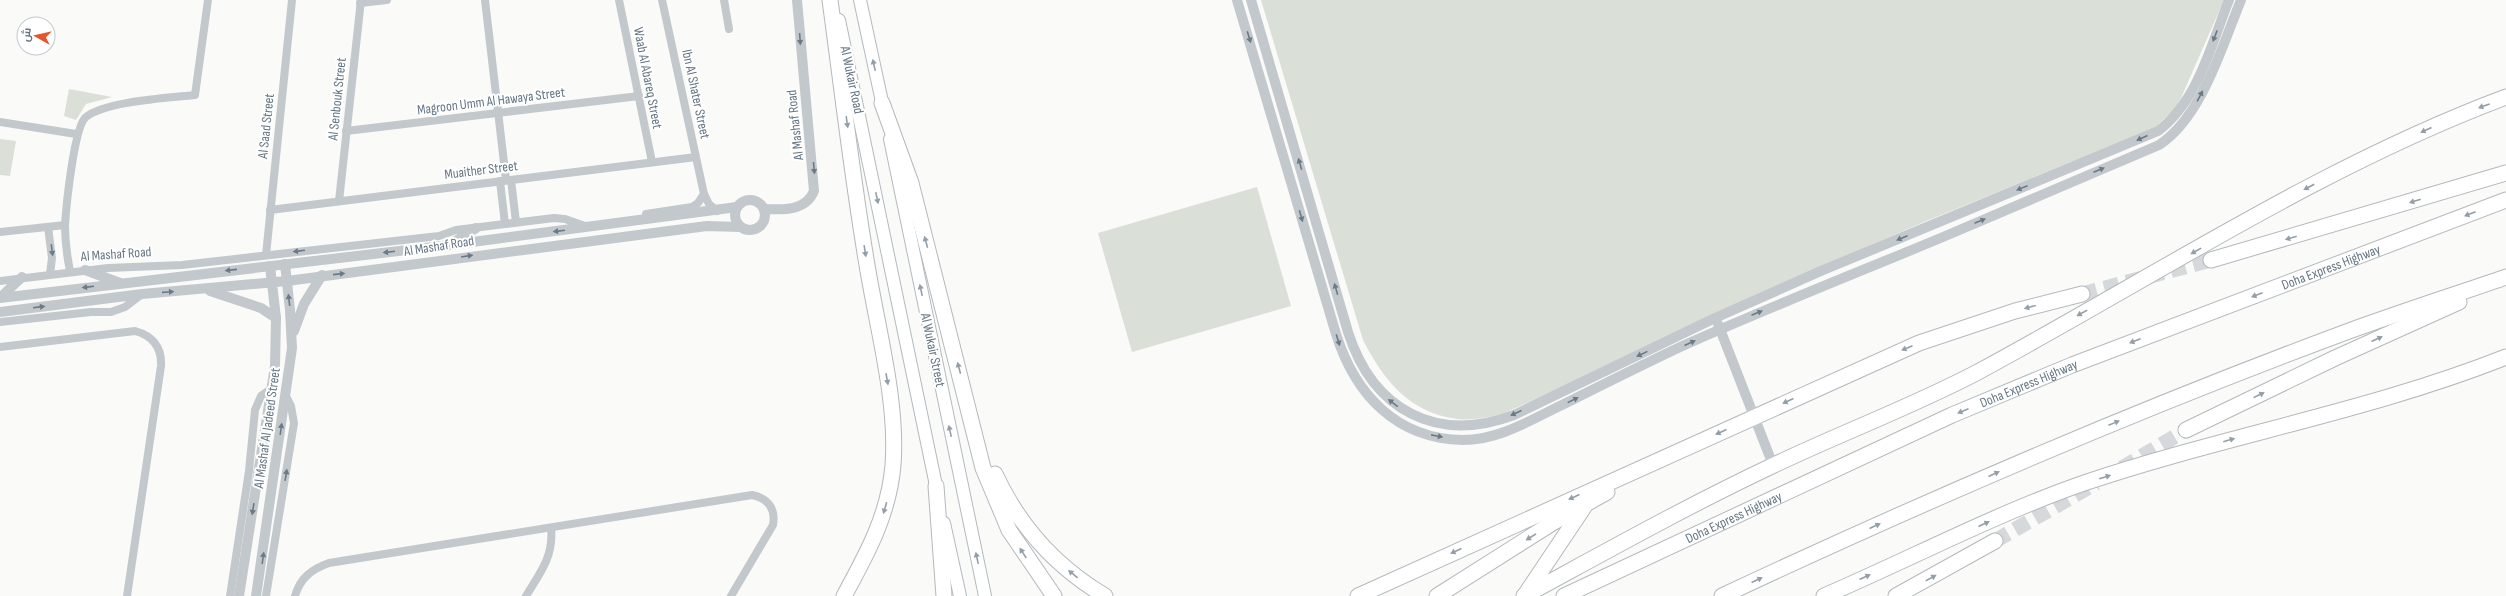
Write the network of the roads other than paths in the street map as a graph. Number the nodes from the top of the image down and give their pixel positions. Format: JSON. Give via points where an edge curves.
{"nodes":[{"id":1,"x":208,"y":0,"type":"edge"},
{"id":2,"x":292,"y":0,"type":"edge"},
{"id":3,"x":387,"y":0,"type":"edge"},
{"id":4,"x":485,"y":0,"type":"edge"},
{"id":5,"x":619,"y":0,"type":"edge"},
{"id":6,"x":662,"y":0,"type":"edge"},
{"id":7,"x":724,"y":0,"type":"edge"},
{"id":8,"x":797,"y":0,"type":"edge"},
{"id":9,"x":830,"y":0,"type":"edge"},
{"id":10,"x":834,"y":0,"type":"edge"},
{"id":11,"x":860,"y":0,"type":"edge"},
{"id":12,"x":1237,"y":0,"type":"edge"},
{"id":13,"x":1251,"y":0,"type":"edge"},
{"id":14,"x":2229,"y":0,"type":"edge"},
{"id":15,"x":2241,"y":0,"type":"edge"},
{"id":16,"x":361,"y":2,"type":"edge"},
{"id":17,"x":729,"y":29,"type":"dead end"},
{"id":18,"x":639,"y":96,"type":"junction"},
{"id":19,"x":2506,"y":97,"type":"edge"},
{"id":20,"x":882,"y":103,"type":"junction"},
{"id":21,"x":498,"y":113,"type":"junction"},
{"id":22,"x":0,"y":122,"type":"edge"},
{"id":23,"x":346,"y":131,"type":"junction"},
{"id":24,"x":76,"y":134,"type":"junction"},
{"id":25,"x":696,"y":157,"type":"junction"},
{"id":26,"x":652,"y":162,"type":"junction"},
{"id":27,"x":2506,"y":173,"type":"edge"},
{"id":28,"x":505,"y":180,"type":"junction"},
{"id":29,"x":704,"y":194,"type":"junction"},
{"id":30,"x":2506,"y":200,"type":"edge"},
{"id":31,"x":339,"y":201,"type":"junction"},
{"id":32,"x":737,"y":207,"type":"junction"},
{"id":33,"x":765,"y":209,"type":"junction"},
{"id":34,"x":270,"y":210,"type":"junction"},
{"id":35,"x":717,"y":211,"type":"junction"},
{"id":36,"x":516,"y":222,"type":"junction"},
{"id":37,"x":626,"y":223,"type":"junction"},
{"id":38,"x":505,"y":224,"type":"junction"},
{"id":39,"x":65,"y":225,"type":"junction"},
{"id":40,"x":48,"y":227,"type":"junction"},
{"id":41,"x":740,"y":227,"type":"junction"},
{"id":42,"x":476,"y":228,"type":"junction"},
{"id":43,"x":590,"y":228,"type":"junction"},
{"id":44,"x":0,"y":232,"type":"edge"},
{"id":45,"x":450,"y":245,"type":"junction"},
{"id":46,"x":266,"y":255,"type":"junction"},
{"id":47,"x":2211,"y":260,"type":"tunnel mouth"},
{"id":48,"x":285,"y":264,"type":"junction"},
{"id":49,"x":270,"y":266,"type":"junction"},
{"id":50,"x":85,"y":270,"type":"junction"},
{"id":51,"x":70,"y":271,"type":"junction"},
{"id":52,"x":50,"y":274,"type":"junction"},
{"id":53,"x":322,"y":275,"type":"junction"},
{"id":54,"x":22,"y":277,"type":"junction"},
{"id":55,"x":2506,"y":278,"type":"edge"},
{"id":56,"x":0,"y":281,"type":"edge"},
{"id":57,"x":287,"y":281,"type":"junction"},
{"id":58,"x":272,"y":282,"type":"junction"},
{"id":59,"x":122,"y":283,"type":"junction"},
{"id":60,"x":206,"y":289,"type":"junction"},
{"id":61,"x":142,"y":294,"type":"junction"},
{"id":62,"x":2082,"y":294,"type":"tunnel mouth"},
{"id":63,"x":0,"y":298,"type":"edge"},
{"id":64,"x":0,"y":312,"type":"edge"},
{"id":65,"x":276,"y":318,"type":"junction"},
{"id":66,"x":1716,"y":318,"type":"junction"},
{"id":67,"x":0,"y":322,"type":"edge"},
{"id":68,"x":1722,"y":329,"type":"junction"},
{"id":69,"x":292,"y":337,"type":"junction"},
{"id":70,"x":0,"y":347,"type":"edge"},
{"id":71,"x":2506,"y":357,"type":"edge"},
{"id":72,"x":272,"y":388,"type":"junction"},
{"id":73,"x":286,"y":396,"type":"junction"},
{"id":74,"x":969,"y":406,"type":"junction"},
{"id":75,"x":1755,"y":417,"type":"junction"},
{"id":76,"x":2186,"y":430,"type":"tunnel mouth"},
{"id":77,"x":1686,"y":447,"type":"junction"},
{"id":78,"x":1774,"y":465,"type":"junction"},
{"id":79,"x":936,"y":486,"type":"junction"},
{"id":80,"x":1586,"y":504,"type":"junction"},
{"id":81,"x":551,"y":528,"type":"junction"},
{"id":82,"x":1995,"y":541,"type":"tunnel mouth"},
{"id":83,"x":127,"y":596,"type":"edge"},
{"id":84,"x":230,"y":596,"type":"edge"},
{"id":85,"x":239,"y":596,"type":"edge"},
{"id":86,"x":256,"y":596,"type":"edge"},
{"id":87,"x":266,"y":596,"type":"edge"},
{"id":88,"x":295,"y":596,"type":"edge"},
{"id":89,"x":526,"y":596,"type":"edge"},
{"id":90,"x":731,"y":596,"type":"edge"},
{"id":91,"x":844,"y":596,"type":"edge"},
{"id":92,"x":944,"y":596,"type":"edge"},
{"id":93,"x":960,"y":596,"type":"edge"},
{"id":94,"x":985,"y":596,"type":"edge"},
{"id":95,"x":1054,"y":596,"type":"edge"},
{"id":96,"x":1105,"y":596,"type":"edge"},
{"id":97,"x":1358,"y":596,"type":"edge"},
{"id":98,"x":1436,"y":596,"type":"edge"},
{"id":99,"x":1524,"y":596,"type":"edge"},
{"id":100,"x":1564,"y":596,"type":"edge"},
{"id":101,"x":1722,"y":596,"type":"edge"},
{"id":102,"x":1824,"y":596,"type":"edge"},
{"id":103,"x":1896,"y":596,"type":"edge"}],
"edges":[{"from":1,"to":24,"type":"street","via":[[195,95],[100,109],[84,117]]},
{"from":2,"to":34,"type":"street","name":"Al Saad Street"},
{"from":3,"to":16,"type":"street"},
{"from":4,"to":21,"type":"street"},
{"from":5,"to":18,"type":"street","name":"Waab Al Abareq Street"},
{"from":6,"to":25,"type":"street","name":"Ibn Al Shater Street"},
{"from":7,"to":17,"type":"street"},
{"from":8,"to":33,"type":"street","name":"Al Mashaf Road","one_way":true,"via":[[814,191],[810,200],[799,206],[778,210]]},
{"from":9,"to":91,"type":"highway","one_way":true,"via":[[862,238],[894,438],[888,499],[880,525]]},
{"from":10,"to":79,"type":"main road","name":"Al Wukair Street","one_way":true},
{"from":20,"to":11,"type":"main road","name":"Al Wukair Road","one_way":true},
{"from":12,"to":68,"type":"street","one_way":true,"via":[[1343,356],[1361,389],[1387,414],[1414,430],[1445,438],[1463,440],[1497,435]]},
{"from":66,"to":13,"type":"street","one_way":true,"via":[[1496,421],[1463,426],[1435,423],[1397,406],[1371,381],[1354,352]]},
{"from":14,"to":66,"type":"street","one_way":true,"via":[[2192,92],[2181,110],[2158,131],[1821,271]]},
{"from":68,"to":15,"type":"street","one_way":true,"via":[[2163,142],[2178,130],[2194,108]]},
{"from":16,"to":23,"type":"street","name":"Al Senbouk Street"},
{"from":18,"to":21,"type":"street","name":"Magroon Umm Al Hawaya Street"},
{"from":18,"to":26,"type":"street","name":"Waab Al Abareq Street"},
{"from":19,"to":78,"type":"highway","one_way":true,"via":[[2461,114],[2364,158],[1973,374]]},
{"from":74,"to":20,"type":"highway","one_way":true,"via":[[911,183]]},
{"from":94,"to":20,"type":"main road","name":"Al Wukair Street","one_way":true},
{"from":21,"to":23,"type":"street","name":"Magroon Umm Al Hawaya Street"},
{"from":21,"to":28,"type":"street"},
{"from":22,"to":24,"type":"street"},
{"from":23,"to":31,"type":"street","name":"Al Senbouk Street"},
{"from":24,"to":39,"type":"street"},
{"from":25,"to":26,"type":"street","name":"Muaither Street"},
{"from":25,"to":29,"type":"street","name":"Ibn Al Shater Street"},
{"from":26,"to":28,"type":"street","name":"Muaither Street"},
{"from":27,"to":47,"type":"highway","one_way":true},
{"from":28,"to":31,"type":"street","name":"Muaither Street"},
{"from":28,"to":36,"type":"street"},
{"from":28,"to":38,"type":"street"},
{"from":29,"to":35,"type":"street","name":"Ibn Al Shater Street","via":[[709,204]]},
{"from":29,"to":37,"type":"street","via":[[692,207],[638,216]]},
{"from":30,"to":100,"type":"highway","name":"Doha Express Highway","one_way":true,"via":[[2072,365],[1952,415]]},
{"from":31,"to":34,"type":"street","name":"Muaither Street"},
{"from":32,"to":33,"type":"street","via":[[741,202],[753,200]]},
{"from":32,"to":35,"type":"street","name":"Al Mashaf Road"},
{"from":32,"to":41,"type":"street","via":[[736,221]]},
{"from":33,"to":41,"type":"street","via":[[764,222],[759,228],[753,230]]},
{"from":34,"to":46,"type":"street","name":"Al Saad Street"},
{"from":35,"to":37,"type":"street","name":"Al Mashaf Road"},
{"from":36,"to":38,"type":"street","name":"Al Mashaf Road"},
{"from":36,"to":43,"type":"street","name":"Al Mashaf Road","via":[[554,218]]},
{"from":37,"to":43,"type":"street","name":"Al Mashaf Road"},
{"from":38,"to":42,"type":"street","name":"Al Mashaf Road"},
{"from":39,"to":40,"type":"street"},
{"from":39,"to":51,"type":"street","via":[[66,255]]},
{"from":40,"to":44,"type":"street"},
{"from":40,"to":52,"type":"street","one_way":true,"via":[[52,258]]},
{"from":53,"to":41,"type":"street","name":"Al Mashaf Road","one_way":true,"via":[[707,226]]},
{"from":42,"to":45,"type":"street"},
{"from":42,"to":46,"type":"street","name":"Al Mashaf Road","one_way":true,"via":[[456,230],[439,236]]},
{"from":43,"to":45,"type":"street","name":"Al Mashaf Road","one_way":true},
{"from":45,"to":48,"type":"street","name":"Al Mashaf Road","one_way":true},
{"from":46,"to":50,"type":"street","name":"Al Mashaf Road","via":[[182,265]]},
{"from":48,"to":49,"type":"street","name":"Al Mashaf Road"},
{"from":48,"to":57,"type":"street","name":"Al Mashaf Al Jadeed Street"},
{"from":49,"to":58,"type":"street","name":"Al Mashaf Al Jadeed Street"},
{"from":49,"to":59,"type":"street","name":"Al Mashaf Road","one_way":true},
{"from":50,"to":51,"type":"street","name":"Al Mashaf Road"},
{"from":50,"to":59,"type":"street"},
{"from":51,"to":52,"type":"street","name":"Al Mashaf Road"},
{"from":52,"to":54,"type":"street","name":"Al Mashaf Road"},
{"from":53,"to":57,"type":"street","name":"Al Mashaf Road"},
{"from":53,"to":69,"type":"street","via":[[304,304]]},
{"from":54,"to":56,"type":"street","name":"Al Mashaf Road"},
{"from":54,"to":63,"type":"street"},
{"from":76,"to":55,"type":"highway","one_way":true},
{"from":101,"to":55,"type":"highway","one_way":true,"via":[[1834,544],[2114,424],[2349,331]]},
{"from":57,"to":58,"type":"street","name":"Al Mashaf Road"},
{"from":69,"to":57,"type":"street","name":"Al Mashaf Al Jadeed Street","one_way":true},
{"from":58,"to":60,"type":"street","name":"Al Mashaf Road"},
{"from":58,"to":65,"type":"street","name":"Al Mashaf Al Jadeed Street"},
{"from":59,"to":63,"type":"street","name":"Al Mashaf Road","one_way":true},
{"from":61,"to":60,"type":"street","name":"Al Mashaf Road","one_way":true},
{"from":60,"to":65,"type":"street","via":[[261,308]]},
{"from":64,"to":61,"type":"street","name":"Al Mashaf Road","one_way":true},
{"from":61,"to":67,"type":"street","via":[[125,307],[111,312]]},
{"from":62,"to":75,"type":"highway","one_way":true,"via":[[2015,311],[1919,343]]},
{"from":65,"to":72,"type":"street","name":"Al Mashaf Al Jadeed Street"},
{"from":66,"to":68,"type":"street"},
{"from":68,"to":75,"type":"street"},
{"from":69,"to":73,"type":"street","name":"Al Mashaf Al Jadeed Street"},
{"from":70,"to":83,"type":"street","via":[[135,331],[150,337],[160,350],[161,366]]},
{"from":102,"to":71,"type":"highway","one_way":true,"via":[[2006,514],[2083,484],[2190,451],[2408,392]]},
{"from":72,"to":84,"type":"street","via":[[261,396],[254,410],[249,471]]},
{"from":72,"to":85,"type":"street","name":"Al Mashaf Al Jadeed Street","one_way":true},
{"from":86,"to":73,"type":"street","name":"Al Mashaf Al Jadeed Street","one_way":true},
{"from":87,"to":73,"type":"street","one_way":true,"via":[[294,423]]},
{"from":95,"to":74,"type":"highway","one_way":true,"via":[[1009,530],[994,499],[977,446]]},
{"from":96,"to":74,"type":"highway","one_way":true,"via":[[1047,551],[1017,516],[991,466]]},
{"from":75,"to":77,"type":"highway","one_way":true},
{"from":75,"to":78,"type":"street"},
{"from":77,"to":80,"type":"highway"},
{"from":77,"to":97,"type":"highway","one_way":true},
{"from":78,"to":99,"type":"highway","via":[[1681,511]]},
{"from":79,"to":92,"type":"highway"},
{"from":79,"to":93,"type":"main road","name":"Al Wukair Street"},
{"from":80,"to":98,"type":"highway","one_way":true},
{"from":80,"to":99,"type":"highway"},
{"from":81,"to":88,"type":"street","via":[[329,563],[310,572]]},
{"from":81,"to":89,"type":"street","via":[[552,546],[549,558]]},
{"from":81,"to":90,"type":"street","via":[[752,495],[759,496],[770,505],[774,518],[773,525]]},
{"from":103,"to":82,"type":"highway","one_way":true}]}
